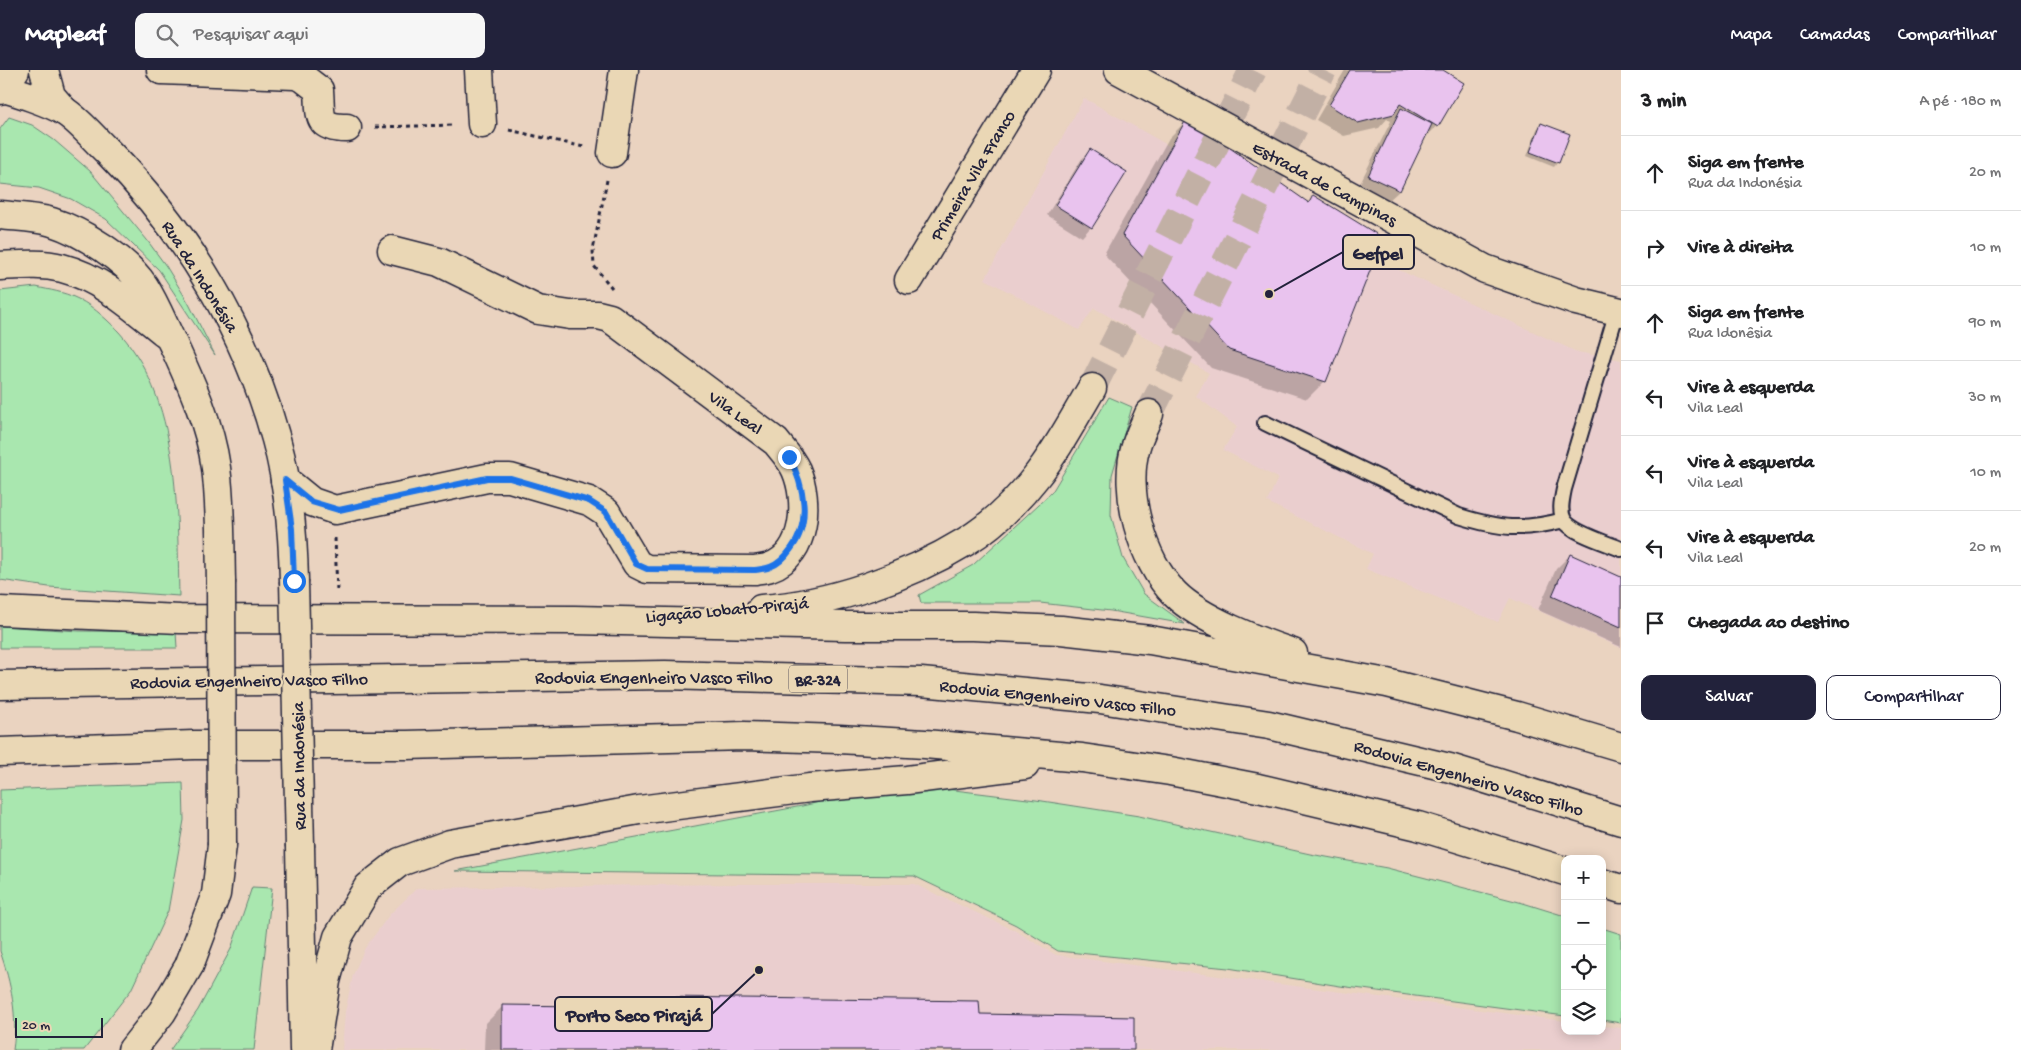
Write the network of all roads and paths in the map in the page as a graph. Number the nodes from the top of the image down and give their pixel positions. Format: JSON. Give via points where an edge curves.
{"nodes":[{"id":1,"x":44,"y":70,"type":"edge"},
{"id":2,"x":160,"y":70,"type":"edge"},
{"id":3,"x":479,"y":70,"type":"edge"},
{"id":4,"x":624,"y":70,"type":"edge"},
{"id":5,"x":1036,"y":70,"type":"edge"},
{"id":6,"x":1119,"y":70,"type":"edge"},
{"id":7,"x":4,"y":84,"type":"edge"},
{"id":8,"x":64,"y":111,"type":"junction"},
{"id":9,"x":482,"y":124,"type":"dead end"},
{"id":10,"x":347,"y":128,"type":"dead end"},
{"id":11,"x":612,"y":153,"type":"joint"},
{"id":12,"x":0,"y":215,"type":"edge"},
{"id":13,"x":392,"y":250,"type":"dead end"},
{"id":14,"x":0,"y":266,"type":"edge"},
{"id":15,"x":908,"y":280,"type":"dead end"},
{"id":16,"x":612,"y":289,"type":"dead end"},
{"id":17,"x":1619,"y":312,"type":"edge"},
{"id":18,"x":168,"y":335,"type":"junction"},
{"id":19,"x":1092,"y":388,"type":"tunnel mouth"},
{"id":20,"x":1149,"y":414,"type":"tunnel mouth"},
{"id":21,"x":1265,"y":423,"type":"dead end"},
{"id":22,"x":285,"y":480,"type":"junction"},
{"id":23,"x":1564,"y":520,"type":"junction"},
{"id":24,"x":335,"y":529,"type":"dead end"},
{"id":25,"x":1621,"y":550,"type":"edge"},
{"id":26,"x":337,"y":594,"type":"dead end"},
{"id":27,"x":0,"y":606,"type":"edge"},
{"id":28,"x":0,"y":611,"type":"edge"},
{"id":29,"x":29,"y":613,"type":"junction"},
{"id":30,"x":62,"y":615,"type":"junction"},
{"id":31,"x":575,"y":620,"type":"junction"},
{"id":32,"x":0,"y":624,"type":"edge"},
{"id":33,"x":1387,"y":683,"type":"junction"},
{"id":34,"x":0,"y":685,"type":"edge"},
{"id":35,"x":1621,"y":747,"type":"edge"},
{"id":36,"x":0,"y":752,"type":"edge"},
{"id":37,"x":1082,"y":758,"type":"junction"},
{"id":38,"x":1621,"y":821,"type":"edge"},
{"id":39,"x":1561,"y":870,"type":"edge"},
{"id":40,"x":1606,"y":884,"type":"edge"},
{"id":41,"x":1621,"y":890,"type":"edge"},
{"id":42,"x":132,"y":1050,"type":"edge"},
{"id":43,"x":304,"y":1050,"type":"edge"},
{"id":44,"x":315,"y":1050,"type":"edge"}],
"edges":[{"from":1,"to":8,"type":"main road","via":[[51,96]]},
{"from":2,"to":10,"type":"main road","via":[[302,77],[319,90],[325,124],[332,128]]},
{"from":3,"to":9,"type":"main road"},
{"from":4,"to":11,"type":"main road"},
{"from":5,"to":15,"type":"main road","name":"Primeira Vila Franco"},
{"from":6,"to":17,"type":"main road","name":"Estrada de Campinas","via":[[1485,269],[1576,301]]},
{"from":7,"to":8,"type":"main road","name":"Rua da Indonésia"},
{"from":8,"to":22,"type":"main road","name":"Rua da Indonésia","via":[[132,176],[157,206],[226,310],[264,398]]},
{"from":11,"to":16,"type":"path","via":[[593,250],[594,266]]},
{"from":12,"to":18,"type":"main road","via":[[51,222],[103,248],[143,284]]},
{"from":13,"to":22,"type":"main road","name":"Vila Leal","via":[[439,262],[538,310],[610,318],[769,436],[789,457],[801,486],[804,507],[796,542],[785,557],[771,567],[755,570],[647,569],[636,564],[606,512],[597,506],[510,478],[487,478],[339,510],[312,502]]},
{"from":14,"to":18,"type":"main road","via":[[30,264],[63,269],[93,281],[121,298]]},
{"from":17,"to":23,"type":"lane","via":[[1564,489],[1561,506]]},
{"from":18,"to":42,"type":"main road","bridge":true,"via":[[198,399],[214,459],[220,504],[222,845],[216,894],[189,966],[162,1012]]},
{"from":19,"to":31,"type":"main road","name":"Ligação Lobato-Pirajá","via":[[1035,478],[1004,511],[966,541],[918,566],[869,585],[785,608]]},
{"from":20,"to":33,"type":"main road","via":[[1135,446],[1134,508],[1141,537],[1152,561],[1175,595],[1194,609],[1274,647]]},
{"from":21,"to":23,"type":"lane","via":[[1459,516],[1515,529]]},
{"from":22,"to":43,"type":"main road","name":"Rua da Indonésia","bridge":true,"via":[[292,529],[294,581]]},
{"from":23,"to":25,"type":"lane","via":[[1575,530]]},
{"from":24,"to":26,"type":"path"},
{"from":27,"to":29,"type":"main road"},
{"from":28,"to":29,"type":"main road"},
{"from":29,"to":30,"type":"main road"},
{"from":30,"to":31,"type":"main road"},
{"from":30,"to":32,"type":"main road"},
{"from":31,"to":33,"type":"main road","via":[[1061,630],[1150,640]]},
{"from":33,"to":35,"type":"main road"},
{"from":34,"to":38,"type":"main road","name":"Rodovia Engenheiro Vasco Filho","number":"BR-324","via":[[665,675],[921,682],[1100,698],[1268,725],[1450,768]]},
{"from":36,"to":37,"type":"main road","via":[[194,745],[427,745],[744,736],[839,739]]},
{"from":37,"to":39,"type":"main road","via":[[1258,788],[1418,826]]},
{"from":37,"to":44,"type":"main road","via":[[639,810],[450,844],[400,862],[368,887],[338,937],[326,981]]},
{"from":40,"to":41,"type":"main road"}]}
